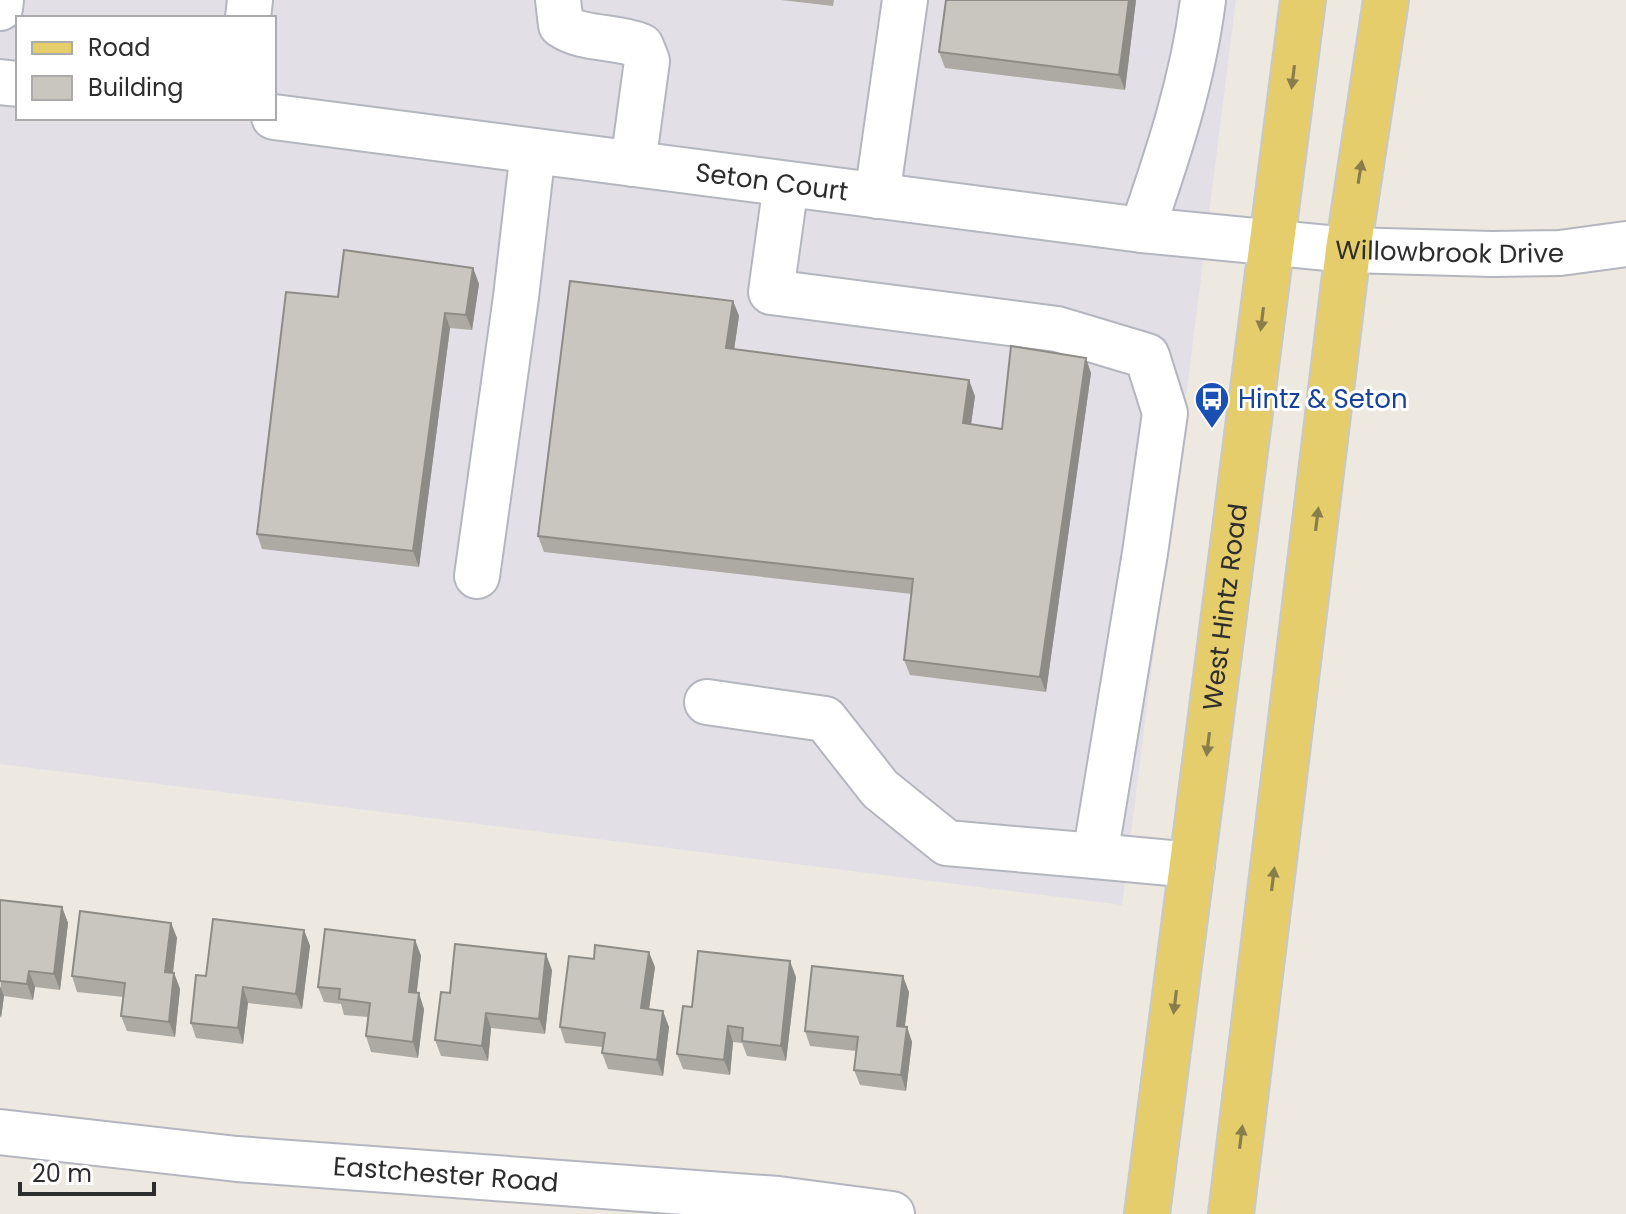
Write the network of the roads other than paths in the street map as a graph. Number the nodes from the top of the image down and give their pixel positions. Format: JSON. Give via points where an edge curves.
{"nodes":[{"id":1,"x":1,"y":0,"type":"edge"},
{"id":2,"x":558,"y":0,"type":"edge"},
{"id":3,"x":905,"y":0,"type":"edge"},
{"id":4,"x":1203,"y":0,"type":"edge"},
{"id":5,"x":1303,"y":0,"type":"edge"},
{"id":6,"x":1386,"y":0,"type":"edge"},
{"id":7,"x":0,"y":8,"type":"edge"},
{"id":8,"x":276,"y":117,"type":"edge"},
{"id":9,"x":533,"y":151,"type":"junction"},
{"id":10,"x":633,"y":164,"type":"junction"},
{"id":11,"x":786,"y":184,"type":"junction"},
{"id":12,"x":877,"y":196,"type":"junction"},
{"id":13,"x":1142,"y":230,"type":"junction"},
{"id":14,"x":1272,"y":242,"type":"junction"},
{"id":15,"x":1626,"y":244,"type":"edge"},
{"id":16,"x":1348,"y":250,"type":"junction"},
{"id":17,"x":477,"y":576,"type":"dead end"},
{"id":18,"x":707,"y":702,"type":"dead end"},
{"id":19,"x":1095,"y":856,"type":"junction"},
{"id":20,"x":1192,"y":865,"type":"junction"},
{"id":21,"x":0,"y":1132,"type":"edge"},
{"id":22,"x":777,"y":1206,"type":"edge"},
{"id":23,"x":892,"y":1214,"type":"edge"},
{"id":24,"x":1147,"y":1214,"type":"edge"},
{"id":25,"x":1231,"y":1214,"type":"edge"}],
"edges":[{"from":1,"to":7,"type":"street"},
{"from":2,"to":10,"type":"street","via":[[561,25],[573,33],[641,46],[647,61]]},
{"from":3,"to":12,"type":"street"},
{"from":4,"to":13,"type":"street","via":[[1197,50],[1172,146]]},
{"from":5,"to":14,"type":"main road","name":"West Hintz Road","one_way":true},
{"from":16,"to":6,"type":"main road","one_way":true},
{"from":8,"to":9,"type":"street","name":"Seton Court"},
{"from":9,"to":10,"type":"street","name":"Seton Court"},
{"from":9,"to":17,"type":"street"},
{"from":10,"to":11,"type":"street","name":"Seton Court"},
{"from":11,"to":12,"type":"street","name":"Seton Court"},
{"from":11,"to":19,"type":"street","via":[[771,292],[1057,329],[1147,356],[1165,413]]},
{"from":12,"to":13,"type":"street","name":"Seton Court"},
{"from":13,"to":14,"type":"street","name":"Seton Court"},
{"from":14,"to":16,"type":"street","name":"Willowbrook Drive"},
{"from":14,"to":20,"type":"main road","name":"West Hintz Road","one_way":true},
{"from":15,"to":16,"type":"street","name":"Willowbrook Drive","via":[[1560,253]]},
{"from":25,"to":16,"type":"main road","one_way":true},
{"from":18,"to":19,"type":"street","via":[[825,719],[880,789],[947,843]]},
{"from":19,"to":20,"type":"street"},
{"from":20,"to":24,"type":"main road","name":"West Hintz Road","one_way":true},
{"from":21,"to":22,"type":"street","name":"Eastchester Road","via":[[237,1159]]},
{"from":22,"to":23,"type":"street","name":"Eastchester Road"}]}
